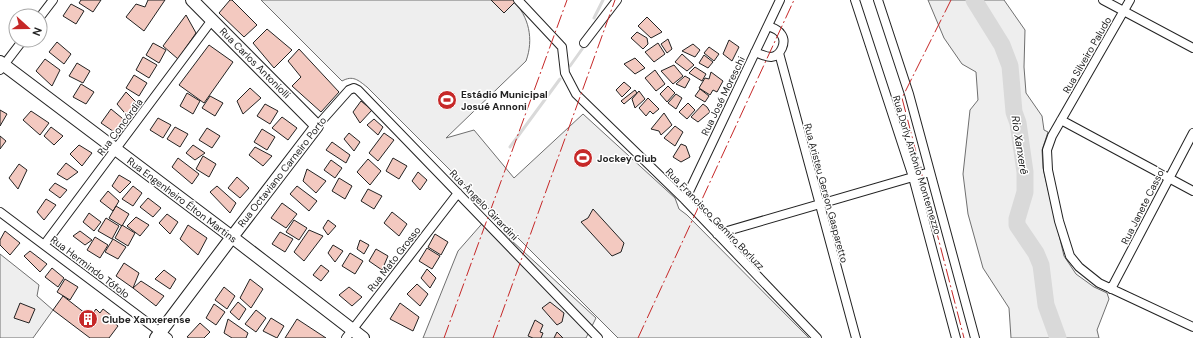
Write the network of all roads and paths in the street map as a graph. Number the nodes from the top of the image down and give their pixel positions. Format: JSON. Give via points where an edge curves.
{"nodes":[{"id":1,"x":53,"y":0,"type":"edge"},
{"id":2,"x":192,"y":0,"type":"edge"},
{"id":3,"x":518,"y":0,"type":"edge"},
{"id":4,"x":617,"y":0,"type":"edge"},
{"id":5,"x":780,"y":0,"type":"edge"},
{"id":6,"x":855,"y":0,"type":"edge"},
{"id":7,"x":878,"y":0,"type":"edge"},
{"id":8,"x":1103,"y":0,"type":"edge"},
{"id":9,"x":1130,"y":0,"type":"edge"},
{"id":10,"x":47,"y":8,"type":"edge"},
{"id":11,"x":1124,"y":11,"type":"junction"},
{"id":12,"x":212,"y":20,"type":"junction"},
{"id":13,"x":768,"y":26,"type":"junction"},
{"id":14,"x":584,"y":43,"type":"dead end"},
{"id":15,"x":16,"y":48,"type":"edge"},
{"id":16,"x":1193,"y":48,"type":"edge"},
{"id":17,"x":755,"y":52,"type":"junction"},
{"id":18,"x":778,"y":53,"type":"junction"},
{"id":19,"x":1,"y":66,"type":"edge"},
{"id":20,"x":354,"y":88,"type":"joint"},
{"id":21,"x":1061,"y":120,"type":"junction"},
{"id":22,"x":317,"y":126,"type":"junction"},
{"id":23,"x":1193,"y":133,"type":"edge"},
{"id":24,"x":116,"y":150,"type":"junction"},
{"id":25,"x":930,"y":172,"type":"junction"},
{"id":26,"x":913,"y":177,"type":"junction"},
{"id":27,"x":1168,"y":178,"type":"junction"},
{"id":28,"x":1193,"y":191,"type":"edge"},
{"id":29,"x":458,"y":193,"type":"junction"},
{"id":30,"x":685,"y":200,"type":"junction"},
{"id":31,"x":819,"y":204,"type":"junction"},
{"id":32,"x":0,"y":212,"type":"edge"},
{"id":33,"x":717,"y":234,"type":"junction"},
{"id":34,"x":232,"y":237,"type":"junction"},
{"id":35,"x":44,"y":245,"type":"junction"},
{"id":36,"x":1111,"y":289,"type":"junction"},
{"id":37,"x":1193,"y":327,"type":"edge"},
{"id":38,"x":349,"y":334,"type":"edge"},
{"id":39,"x":162,"y":336,"type":"edge"},
{"id":40,"x":363,"y":338,"type":"edge"},
{"id":41,"x":598,"y":338,"type":"edge"},
{"id":42,"x":817,"y":338,"type":"edge"},
{"id":43,"x":856,"y":338,"type":"edge"},
{"id":44,"x":956,"y":338,"type":"edge"},
{"id":45,"x":974,"y":338,"type":"edge"}],
"edges":[{"from":1,"to":10,"type":"street"},
{"from":2,"to":12,"type":"street","name":"Rua Carlos Antoniolli"},
{"from":3,"to":30,"type":"street","name":"Rua Francisco Gemiro Borluzz","via":[[562,47],[565,73],[576,94]]},
{"from":4,"to":14,"type":"street"},
{"from":5,"to":13,"type":"street","name":"Rua José Moreschi"},
{"from":6,"to":26,"type":"street","name":"Rua Dorly Antônio Montemezzo"},
{"from":7,"to":25,"type":"street","name":"Rua Dorly Antônio Montemezzo"},
{"from":8,"to":11,"type":"street"},
{"from":9,"to":11,"type":"street","name":"Rua Silveiro Paludo"},
{"from":11,"to":16,"type":"street"},
{"from":11,"to":21,"type":"street","name":"Rua Silveiro Paludo"},
{"from":12,"to":22,"type":"street","name":"Rua Carlos Antoniolli"},
{"from":12,"to":24,"type":"street","name":"Rua Concórdia"},
{"from":13,"to":17,"type":"street","name":"Rua José Moreschi"},
{"from":13,"to":18,"type":"street","via":[[783,36],[784,41]]},
{"from":15,"to":19,"type":"street"},
{"from":17,"to":18,"type":"street","via":[[768,57]]},
{"from":17,"to":30,"type":"street","name":"Rua José Moreschi"},
{"from":18,"to":31,"type":"street","name":"Rua Aristeu Gerson Gasparetto"},
{"from":19,"to":24,"type":"street","name":"Rua Engenheiro Élton Martins"},
{"from":20,"to":22,"type":"street","name":"Rua Octaviano Carneiro Porto","via":[[349,90]]},
{"from":20,"to":29,"type":"street","name":"Rua Ângelo Girardini"},
{"from":21,"to":27,"type":"street"},
{"from":21,"to":36,"type":"street","name":"Rua Silveiro Paludo","via":[[1052,136],[1046,159],[1059,222],[1070,256],[1090,276]]},
{"from":22,"to":34,"type":"street","name":"Rua Octaviano Carneiro Porto"},
{"from":23,"to":27,"type":"street","name":"Rua Janete Cassol"},
{"from":24,"to":34,"type":"street","name":"Rua Engenheiro Élton Martins"},
{"from":24,"to":35,"type":"street","name":"Rua Concórdia"},
{"from":25,"to":26,"type":"street"},
{"from":25,"to":45,"type":"street","name":"Rua Dorly Antônio Montemezzo"},
{"from":26,"to":31,"type":"street"},
{"from":26,"to":44,"type":"street","name":"Rua Dorly Antônio Montemezzo"},
{"from":27,"to":28,"type":"street"},
{"from":27,"to":36,"type":"street","name":"Rua Janete Cassol"},
{"from":29,"to":38,"type":"street","name":"Rua Mato Grosso"},
{"from":29,"to":41,"type":"street","name":"Rua Ângelo Girardini"},
{"from":30,"to":33,"type":"street","name":"Rua Francisco Gemiro Borluzz"},
{"from":31,"to":33,"type":"street"},
{"from":31,"to":43,"type":"street","name":"Rua Aristeu Gerson Gasparetto"},
{"from":32,"to":35,"type":"street","name":"Rua Hermindo Tófolo"},
{"from":33,"to":42,"type":"street","name":"Rua Francisco Gemiro Borluzz"},
{"from":34,"to":38,"type":"street","name":"Rua Engenheiro Élton Martins"},
{"from":34,"to":39,"type":"street","name":"Rua Octaviano Carneiro Porto"},
{"from":35,"to":39,"type":"street","name":"Rua Hermindo Tófolo"},
{"from":36,"to":37,"type":"street","name":"Rua Silveiro Paludo"},
{"from":38,"to":40,"type":"street","name":"Rua Engenheiro Élton Martins"}]}
